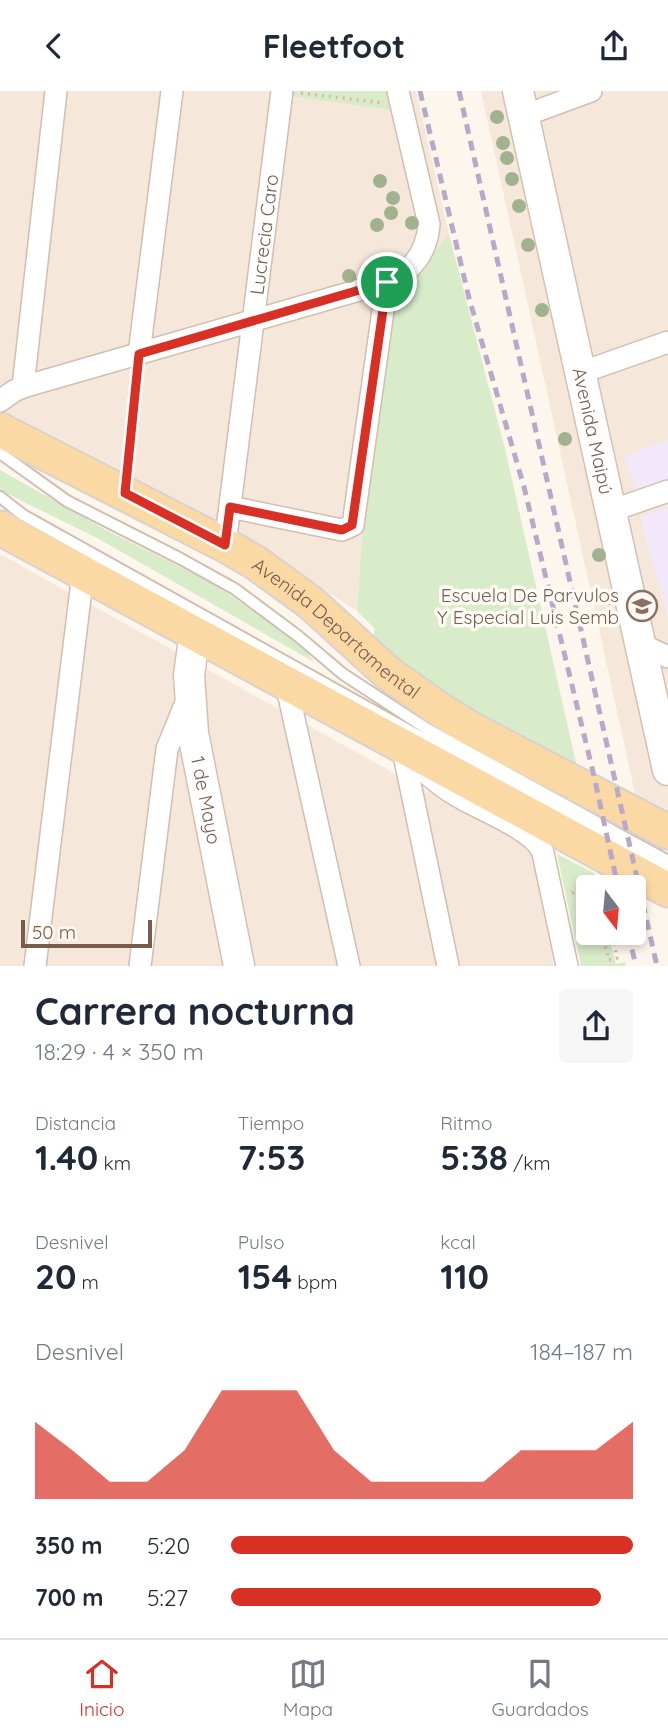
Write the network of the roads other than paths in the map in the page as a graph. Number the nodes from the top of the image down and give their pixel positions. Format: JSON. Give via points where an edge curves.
{"nodes":[{"id":1,"x":56,"y":91,"type":"edge"},
{"id":2,"x":172,"y":91,"type":"edge"},
{"id":3,"x":591,"y":91,"type":"edge"},
{"id":4,"x":291,"y":92,"type":"edge"},
{"id":5,"x":400,"y":98,"type":"edge"},
{"id":6,"x":520,"y":104,"type":"edge"},
{"id":7,"x":387,"y":282,"type":"junction"},
{"id":8,"x":253,"y":320,"type":"junction"},
{"id":9,"x":668,"y":342,"type":"edge"},
{"id":10,"x":139,"y":354,"type":"junction"},
{"id":11,"x":580,"y":373,"type":"junction"},
{"id":12,"x":23,"y":387,"type":"junction"},
{"id":13,"x":0,"y":401,"type":"edge"},
{"id":14,"x":0,"y":430,"type":"edge"},
{"id":15,"x":0,"y":453,"type":"edge"},
{"id":16,"x":668,"y":491,"type":"edge"},
{"id":17,"x":0,"y":497,"type":"edge"},
{"id":18,"x":230,"y":507,"type":"junction"},
{"id":19,"x":611,"y":511,"type":"junction"},
{"id":20,"x":0,"y":529,"type":"edge"},
{"id":21,"x":225,"y":545,"type":"junction"},
{"id":22,"x":83,"y":573,"type":"junction"},
{"id":23,"x":195,"y":632,"type":"junction"},
{"id":24,"x":640,"y":644,"type":"junction"},
{"id":25,"x":668,"y":657,"type":"edge"},
{"id":26,"x":286,"y":683,"type":"junction"},
{"id":27,"x":190,"y":695,"type":"junction"},
{"id":28,"x":402,"y":744,"type":"junction"},
{"id":29,"x":668,"y":771,"type":"edge"},
{"id":30,"x":668,"y":832,"type":"edge"},
{"id":31,"x":668,"y":861,"type":"edge"},
{"id":32,"x":668,"y":869,"type":"edge"},
{"id":33,"x":668,"y":890,"type":"edge"},
{"id":34,"x":35,"y":966,"type":"edge"},
{"id":35,"x":140,"y":966,"type":"edge"},
{"id":36,"x":239,"y":966,"type":"edge"},
{"id":37,"x":349,"y":966,"type":"edge"},
{"id":38,"x":448,"y":966,"type":"edge"},
{"id":39,"x":567,"y":966,"type":"edge"}],
"edges":[{"from":1,"to":12,"type":"street"},
{"from":2,"to":10,"type":"street"},
{"from":3,"to":6,"type":"street"},
{"from":4,"to":8,"type":"street","name":"Lucrecia Caro"},
{"from":5,"to":7,"type":"street","via":[[428,234],[412,267]]},
{"from":6,"to":11,"type":"main road","name":"Avenida Maipú"},
{"from":7,"to":8,"type":"street"},
{"from":7,"to":18,"type":"street","via":[[352,525],[342,530]]},
{"from":8,"to":10,"type":"street"},
{"from":8,"to":18,"type":"street","name":"Lucrecia Caro"},
{"from":9,"to":11,"type":"street"},
{"from":10,"to":12,"type":"street"},
{"from":11,"to":19,"type":"main road","name":"Avenida Maipú"},
{"from":12,"to":13,"type":"street"},
{"from":14,"to":21,"type":"main road","name":"Avenida Departamental"},
{"from":15,"to":31,"type":"lane","via":[[67,501],[235,589],[343,674],[427,729]]},
{"from":16,"to":19,"type":"street"},
{"from":17,"to":32,"type":"lane","via":[[23,515],[428,741]]},
{"from":18,"to":21,"type":"street","name":"Lucrecia Caro"},
{"from":19,"to":24,"type":"main road","name":"Avenida Maipú"},
{"from":20,"to":22,"type":"main road"},
{"from":21,"to":30,"type":"main road","name":"Avenida Departamental","via":[[311,603],[388,673],[439,709]]},
{"from":22,"to":23,"type":"main road"},
{"from":22,"to":34,"type":"street"},
{"from":23,"to":26,"type":"main road"},
{"from":23,"to":27,"type":"main road","name":"1 de Mayo"},
{"from":24,"to":25,"type":"street"},
{"from":24,"to":29,"type":"main road","name":"Avenida Maipú"},
{"from":26,"to":28,"type":"main road"},
{"from":26,"to":37,"type":"street"},
{"from":27,"to":35,"type":"street","via":[[167,749]]},
{"from":27,"to":36,"type":"main road","name":"1 de Mayo","via":[[199,768]]},
{"from":28,"to":33,"type":"main road"},
{"from":28,"to":38,"type":"street"},
{"from":28,"to":39,"type":"street","via":[[443,787],[539,843]]}]}
